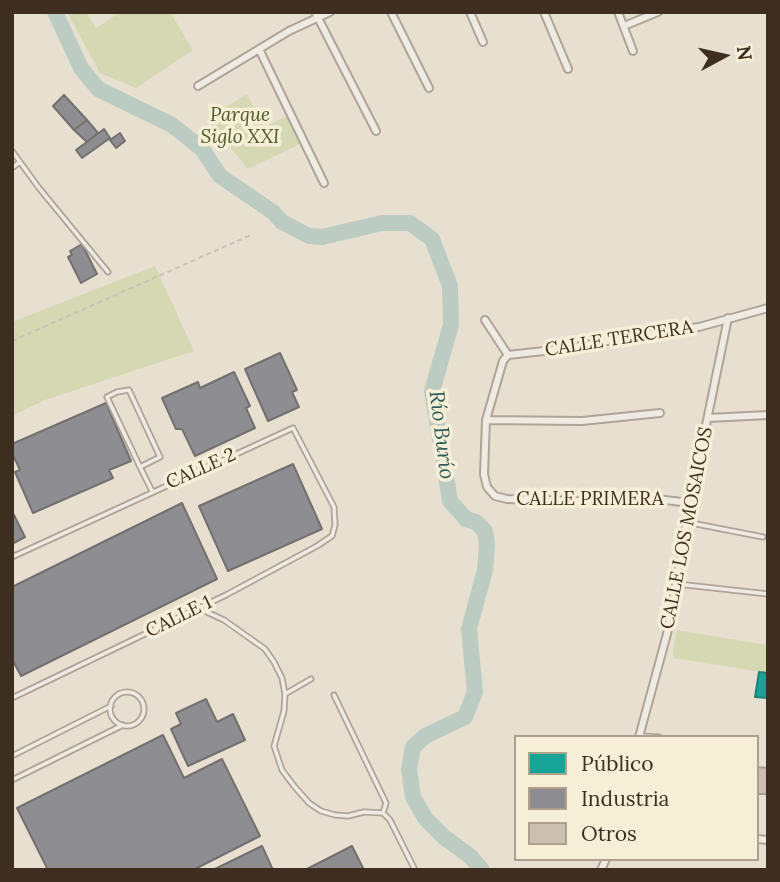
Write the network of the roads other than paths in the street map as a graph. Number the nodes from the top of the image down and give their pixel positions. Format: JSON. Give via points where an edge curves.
{"nodes":[{"id":1,"x":330,"y":12,"type":"edge"},
{"id":2,"x":391,"y":12,"type":"edge"},
{"id":3,"x":470,"y":12,"type":"edge"},
{"id":4,"x":544,"y":12,"type":"edge"},
{"id":5,"x":618,"y":12,"type":"edge"},
{"id":6,"x":658,"y":12,"type":"edge"},
{"id":7,"x":316,"y":15,"type":"edge"},
{"id":8,"x":624,"y":26,"type":"junction"},
{"id":9,"x":483,"y":42,"type":"dead end"},
{"id":10,"x":259,"y":49,"type":"junction"},
{"id":11,"x":633,"y":51,"type":"dead end"},
{"id":12,"x":568,"y":69,"type":"dead end"},
{"id":13,"x":198,"y":86,"type":"dead end"},
{"id":14,"x":429,"y":88,"type":"dead end"},
{"id":15,"x":376,"y":131,"type":"dead end"},
{"id":16,"x":12,"y":152,"type":"edge"},
{"id":17,"x":20,"y":162,"type":"junction"},
{"id":18,"x":12,"y":168,"type":"edge"},
{"id":19,"x":324,"y":183,"type":"dead end"},
{"id":20,"x":108,"y":272,"type":"dead end"},
{"id":21,"x":768,"y":308,"type":"edge"},
{"id":22,"x":728,"y":318,"type":"junction"},
{"id":23,"x":485,"y":320,"type":"dead end"},
{"id":24,"x":508,"y":355,"type":"junction"},
{"id":25,"x":660,"y":413,"type":"dead end"},
{"id":26,"x":768,"y":415,"type":"edge"},
{"id":27,"x":708,"y":418,"type":"junction"},
{"id":28,"x":486,"y":420,"type":"junction"},
{"id":29,"x":140,"y":467,"type":"junction"},
{"id":30,"x":152,"y":491,"type":"junction"},
{"id":31,"x":690,"y":502,"type":"junction"},
{"id":32,"x":687,"y":522,"type":"junction"},
{"id":33,"x":335,"y":525,"type":"joint"},
{"id":34,"x":763,"y":537,"type":"dead end"},
{"id":35,"x":12,"y":557,"type":"edge"},
{"id":36,"x":677,"y":584,"type":"junction"},
{"id":37,"x":768,"y":594,"type":"edge"},
{"id":38,"x":198,"y":608,"type":"junction"},
{"id":39,"x":312,"y":679,"type":"dead end"},
{"id":40,"x":285,"y":694,"type":"junction"},
{"id":41,"x":334,"y":695,"type":"dead end"},
{"id":42,"x":12,"y":698,"type":"edge"},
{"id":43,"x":111,"y":706,"type":"junction"},
{"id":44,"x":123,"y":725,"type":"junction"},
{"id":45,"x":639,"y":735,"type":"edge"},
{"id":46,"x":12,"y":756,"type":"edge"},
{"id":47,"x":12,"y":780,"type":"edge"},
{"id":48,"x":383,"y":813,"type":"junction"},
{"id":49,"x":415,"y":870,"type":"edge"}],
"edges":[{"from":1,"to":7,"type":"street"},
{"from":2,"to":14,"type":"street"},
{"from":3,"to":9,"type":"street"},
{"from":4,"to":12,"type":"street"},
{"from":5,"to":8,"type":"street"},
{"from":6,"to":8,"type":"street"},
{"from":7,"to":10,"type":"street"},
{"from":7,"to":15,"type":"street"},
{"from":8,"to":11,"type":"street"},
{"from":10,"to":13,"type":"street"},
{"from":10,"to":19,"type":"street"},
{"from":16,"to":17,"type":"lane"},
{"from":17,"to":18,"type":"lane"},
{"from":17,"to":20,"type":"lane"},
{"from":21,"to":22,"type":"street","name":"CALLE TERCERA"},
{"from":22,"to":24,"type":"street","name":"CALLE TERCERA","via":[[699,327]]},
{"from":22,"to":27,"type":"street","name":"CALLE LOS MOSAICOS"},
{"from":23,"to":24,"type":"street"},
{"from":24,"to":28,"type":"street"},
{"from":25,"to":28,"type":"street","via":[[582,421]]},
{"from":26,"to":27,"type":"street"},
{"from":27,"to":31,"type":"street","name":"CALLE LOS MOSAICOS"},
{"from":28,"to":31,"type":"street","name":"CALLE PRIMERA","via":[[484,474],[491,493],[508,499]]},
{"from":29,"to":29,"type":"lane","via":[[107,397],[129,390],[160,457]]},
{"from":29,"to":30,"type":"lane"},
{"from":30,"to":33,"type":"lane","name":"CALLE 2","via":[[293,428],[334,507]]},
{"from":30,"to":35,"type":"lane","name":"CALLE 2"},
{"from":31,"to":32,"type":"street","name":"CALLE LOS MOSAICOS"},
{"from":32,"to":34,"type":"lane"},
{"from":32,"to":36,"type":"street","name":"CALLE LOS MOSAICOS"},
{"from":33,"to":38,"type":"lane","name":"CALLE 1","via":[[332,536],[317,546]]},
{"from":36,"to":37,"type":"lane"},
{"from":36,"to":45,"type":"street","name":"CALLE LOS MOSAICOS"},
{"from":38,"to":40,"type":"lane","via":[[265,649],[282,678]]},
{"from":38,"to":42,"type":"lane","name":"CALLE 1"},
{"from":39,"to":40,"type":"lane"},
{"from":40,"to":48,"type":"lane","via":[[274,746],[282,770],[294,786],[321,811],[348,816],[364,811]]},
{"from":41,"to":48,"type":"lane","via":[[386,803]]},
{"from":43,"to":44,"type":"lane","via":[[112,716]]},
{"from":43,"to":44,"type":"lane","via":[[116,696],[125,692],[136,694],[143,702],[141,719]]},
{"from":43,"to":46,"type":"lane"},
{"from":44,"to":47,"type":"lane"},
{"from":48,"to":49,"type":"lane"}]}
